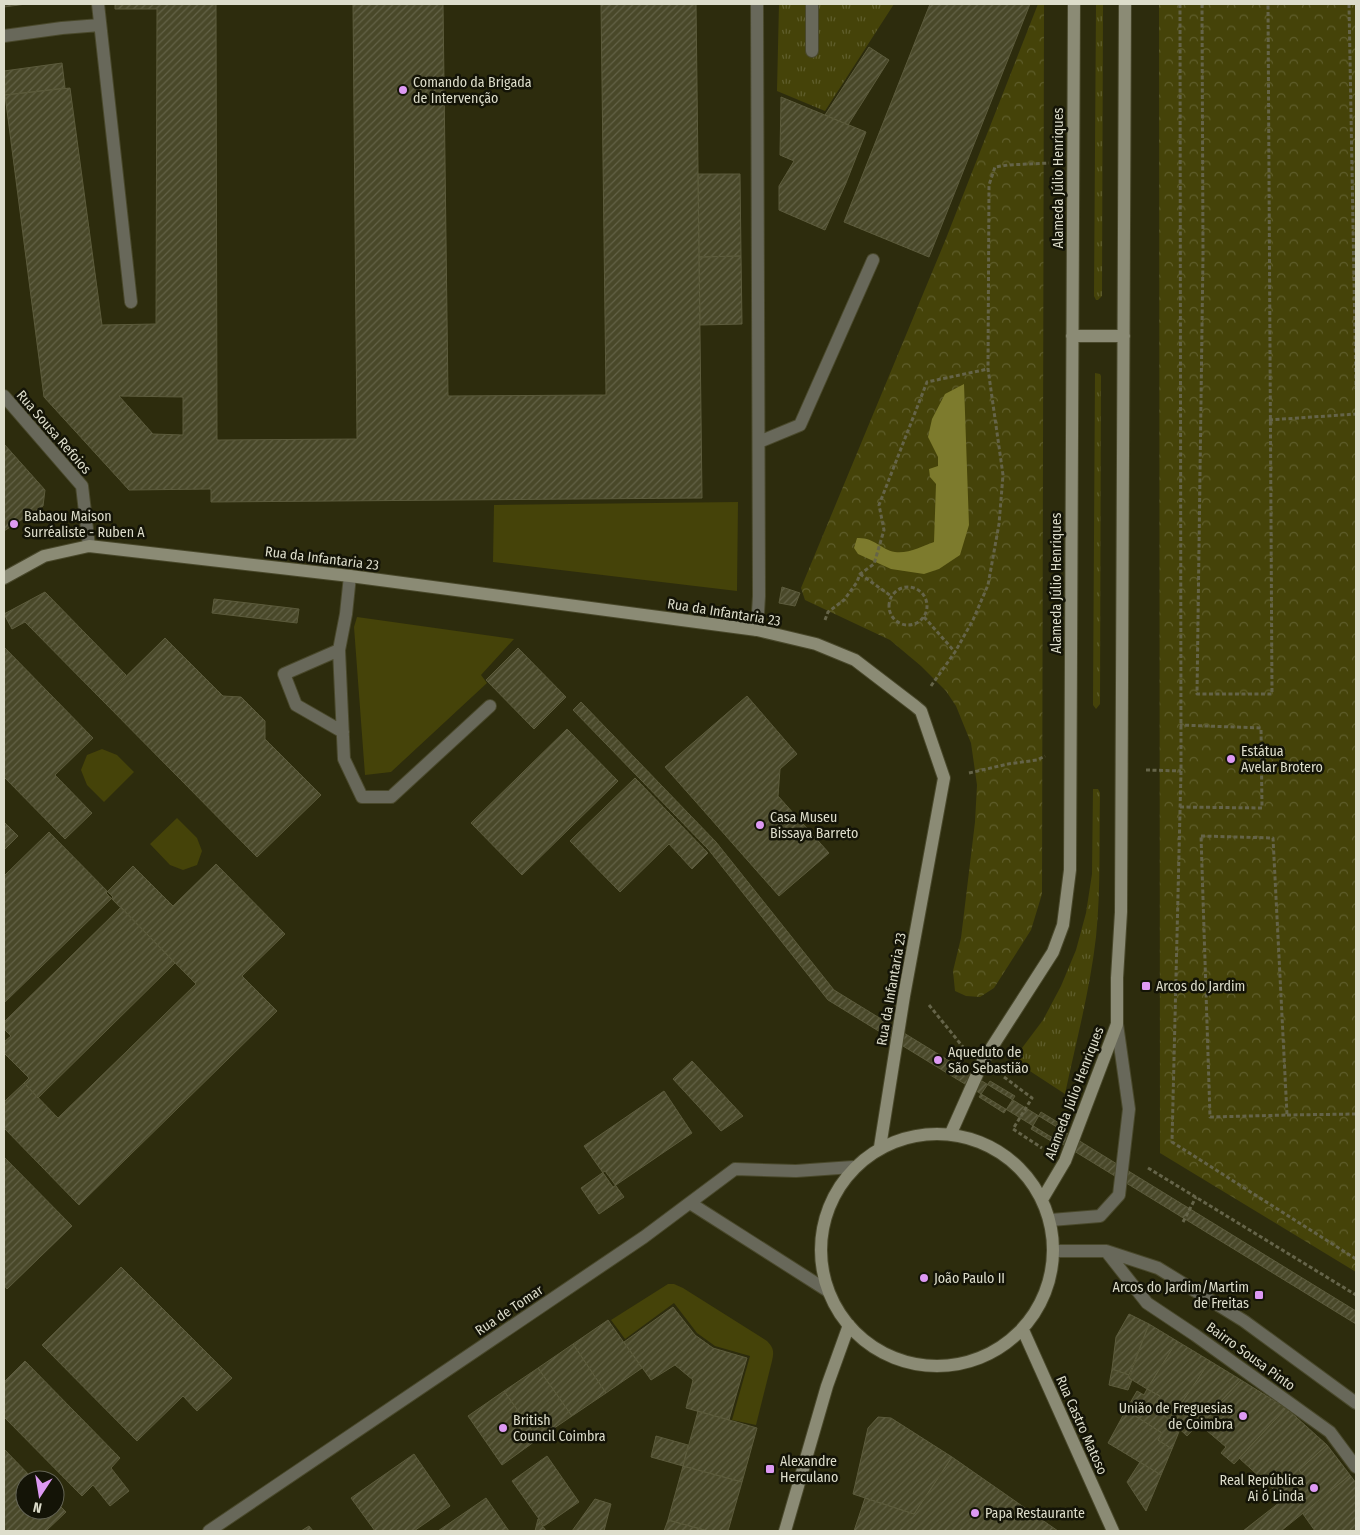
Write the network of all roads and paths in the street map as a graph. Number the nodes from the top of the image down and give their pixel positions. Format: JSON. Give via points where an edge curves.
{"nodes":[{"id":1,"x":98,"y":4,"type":"edge"},
{"id":2,"x":757,"y":4,"type":"edge"},
{"id":3,"x":812,"y":4,"type":"edge"},
{"id":4,"x":1074,"y":4,"type":"edge"},
{"id":5,"x":1125,"y":4,"type":"edge"},
{"id":6,"x":1180,"y":4,"type":"edge"},
{"id":7,"x":1202,"y":4,"type":"edge"},
{"id":8,"x":1268,"y":4,"type":"edge"},
{"id":9,"x":1349,"y":4,"type":"edge"},
{"id":10,"x":100,"y":25,"type":"junction"},
{"id":11,"x":4,"y":36,"type":"edge"},
{"id":12,"x":812,"y":51,"type":"dead end"},
{"id":13,"x":1044,"y":163,"type":"dead end"},
{"id":14,"x":873,"y":260,"type":"dead end"},
{"id":15,"x":131,"y":302,"type":"dead end"},
{"id":16,"x":1072,"y":336,"type":"junction"},
{"id":17,"x":1124,"y":336,"type":"junction"},
{"id":18,"x":988,"y":369,"type":"junction"},
{"id":19,"x":1356,"y":389,"type":"edge"},
{"id":20,"x":4,"y":396,"type":"edge"},
{"id":21,"x":1356,"y":414,"type":"edge"},
{"id":22,"x":1269,"y":420,"type":"junction"},
{"id":23,"x":758,"y":442,"type":"junction"},
{"id":24,"x":89,"y":546,"type":"junction"},
{"id":25,"x":860,"y":574,"type":"junction"},
{"id":26,"x":350,"y":576,"type":"junction"},
{"id":27,"x":4,"y":578,"type":"edge"},
{"id":28,"x":891,"y":596,"type":"junction"},
{"id":29,"x":924,"y":617,"type":"junction"},
{"id":30,"x":757,"y":630,"type":"junction"},
{"id":31,"x":816,"y":644,"type":"junction"},
{"id":32,"x":339,"y":650,"type":"junction"},
{"id":33,"x":955,"y":652,"type":"junction"},
{"id":34,"x":490,"y":706,"type":"dead end"},
{"id":35,"x":915,"y":706,"type":"junction"},
{"id":36,"x":1180,"y":725,"type":"junction"},
{"id":37,"x":343,"y":732,"type":"junction"},
{"id":38,"x":1037,"y":760,"type":"dead end"},
{"id":39,"x":1145,"y":770,"type":"dead end"},
{"id":40,"x":977,"y":771,"type":"dead end"},
{"id":41,"x":1180,"y":771,"type":"junction"},
{"id":42,"x":1180,"y":807,"type":"junction"},
{"id":43,"x":928,"y":1003,"type":"dead end"},
{"id":44,"x":1117,"y":1024,"type":"junction"},
{"id":45,"x":963,"y":1047,"type":"dead end"},
{"id":46,"x":997,"y":1072,"type":"dead end"},
{"id":47,"x":1356,"y":1114,"type":"edge"},
{"id":48,"x":1286,"y":1115,"type":"junction"},
{"id":49,"x":951,"y":1133,"type":"junction"},
{"id":50,"x":880,"y":1147,"type":"junction"},
{"id":51,"x":1044,"y":1149,"type":"dead end"},
{"id":52,"x":1144,"y":1166,"type":"dead end"},
{"id":53,"x":853,"y":1168,"type":"junction"},
{"id":54,"x":1196,"y":1197,"type":"junction"},
{"id":55,"x":1043,"y":1198,"type":"junction"},
{"id":56,"x":690,"y":1203,"type":"junction"},
{"id":57,"x":1051,"y":1220,"type":"junction"},
{"id":58,"x":1183,"y":1222,"type":"dead end"},
{"id":59,"x":1055,"y":1251,"type":"junction"},
{"id":60,"x":1106,"y":1251,"type":"junction"},
{"id":61,"x":1356,"y":1259,"type":"edge"},
{"id":62,"x":828,"y":1291,"type":"junction"},
{"id":63,"x":1356,"y":1295,"type":"edge"},
{"id":64,"x":849,"y":1325,"type":"junction"},
{"id":65,"x":1023,"y":1330,"type":"junction"},
{"id":66,"x":1356,"y":1403,"type":"edge"},
{"id":67,"x":1356,"y":1467,"type":"edge"},
{"id":68,"x":209,"y":1531,"type":"edge"},
{"id":69,"x":785,"y":1531,"type":"edge"},
{"id":70,"x":1113,"y":1531,"type":"edge"}],
"edges":[{"from":1,"to":10,"type":"street"},
{"from":2,"to":23,"type":"street"},
{"from":3,"to":12,"type":"street"},
{"from":4,"to":16,"type":"main road","name":"Alameda Júlio Henriques"},
{"from":5,"to":17,"type":"main road","name":"Alameda Júlio Henriques"},
{"from":6,"to":36,"type":"path"},
{"from":7,"to":22,"type":"path","via":[[1203,255],[1197,694],[1272,694]]},
{"from":8,"to":22,"type":"path"},
{"from":9,"to":19,"type":"path"},
{"from":10,"to":11,"type":"street"},
{"from":10,"to":15,"type":"street"},
{"from":13,"to":18,"type":"path","via":[[995,167],[989,185]]},
{"from":14,"to":23,"type":"street","via":[[800,425]]},
{"from":16,"to":17,"type":"main road"},
{"from":16,"to":49,"type":"main road","name":"Alameda Júlio Henriques","via":[[1070,870],[1063,925],[1053,952],[983,1062]]},
{"from":17,"to":44,"type":"main road","name":"Alameda Júlio Henriques","via":[[1121,902]]},
{"from":18,"to":25,"type":"path","via":[[927,382],[880,505],[884,530],[874,564]]},
{"from":18,"to":33,"type":"path","via":[[1003,475],[999,524],[988,585]]},
{"from":20,"to":24,"type":"street","name":"Rua Sousa Refoios","via":[[82,486]]},
{"from":21,"to":22,"type":"path"},
{"from":23,"to":30,"type":"street"},
{"from":24,"to":26,"type":"main road","name":"Rua da Infantaria 23"},
{"from":24,"to":27,"type":"main road","name":"Rua da Infantaria 23","via":[[44,556]]},
{"from":25,"to":28,"type":"path"},
{"from":25,"to":31,"type":"path","via":[[844,600],[828,612]]},
{"from":26,"to":30,"type":"main road","name":"Rua da Infantaria 23"},
{"from":26,"to":32,"type":"street"},
{"from":28,"to":29,"type":"path","via":[[889,609],[896,621],[908,625]]},
{"from":28,"to":29,"type":"path","via":[[901,587],[919,589],[926,599]]},
{"from":29,"to":33,"type":"path"},
{"from":30,"to":31,"type":"main road","name":"Rua da Infantaria 23"},
{"from":31,"to":35,"type":"main road","name":"Rua da Infantaria 23","via":[[855,660]]},
{"from":32,"to":37,"type":"street"},
{"from":32,"to":37,"type":"street","via":[[284,674],[296,705]]},
{"from":33,"to":35,"type":"path"},
{"from":34,"to":37,"type":"street","via":[[391,797],[362,797],[344,759]]},
{"from":35,"to":50,"type":"main road","name":"Rua da Infantaria 23","via":[[921,710],[944,778]]},
{"from":36,"to":41,"type":"path"},
{"from":36,"to":42,"type":"path","via":[[1261,728],[1262,808]]},
{"from":38,"to":40,"type":"path"},
{"from":39,"to":41,"type":"path"},
{"from":41,"to":42,"type":"path"},
{"from":42,"to":61,"type":"path","via":[[1172,1142]]},
{"from":43,"to":45,"type":"path"},
{"from":44,"to":55,"type":"main road","name":"Alameda Júlio Henriques","via":[[1065,1161]]},
{"from":44,"to":57,"type":"street","name":"Alameda Júlio Henriques","via":[[1129,1110],[1119,1195],[1100,1216]]},
{"from":46,"to":51,"type":"path","via":[[1032,1098],[1013,1129]]},
{"from":47,"to":48,"type":"path"},
{"from":48,"to":48,"type":"path","via":[[1273,838],[1201,836],[1210,1117]]},
{"from":49,"to":50,"type":"main road","via":[[915,1134]]},
{"from":49,"to":55,"type":"main road","via":[[987,1150],[1018,1171]]},
{"from":50,"to":53,"type":"main road"},
{"from":52,"to":54,"type":"path"},
{"from":53,"to":56,"type":"street","name":"Rua de Tomar","via":[[796,1171],[735,1169]]},
{"from":53,"to":62,"type":"main road","via":[[833,1195],[822,1226],[821,1259]]},
{"from":54,"to":58,"type":"path"},
{"from":54,"to":63,"type":"path"},
{"from":55,"to":57,"type":"main road"},
{"from":56,"to":62,"type":"street"},
{"from":56,"to":68,"type":"street","name":"Rua de Tomar"},
{"from":57,"to":59,"type":"main road"},
{"from":59,"to":60,"type":"street"},
{"from":59,"to":65,"type":"main road","via":[[1051,1280],[1040,1306]]},
{"from":60,"to":66,"type":"street","via":[[1158,1268],[1244,1321]]},
{"from":60,"to":67,"type":"street","name":"Bairro Sousa Pinto","via":[[1147,1303],[1330,1432]]},
{"from":62,"to":64,"type":"main road"},
{"from":64,"to":65,"type":"main road","via":[[874,1347],[903,1361],[936,1366],[968,1362],[998,1349]]},
{"from":64,"to":69,"type":"main road","via":[[827,1386]]},
{"from":65,"to":70,"type":"main road","name":"Rua Castro Matoso"}]}
